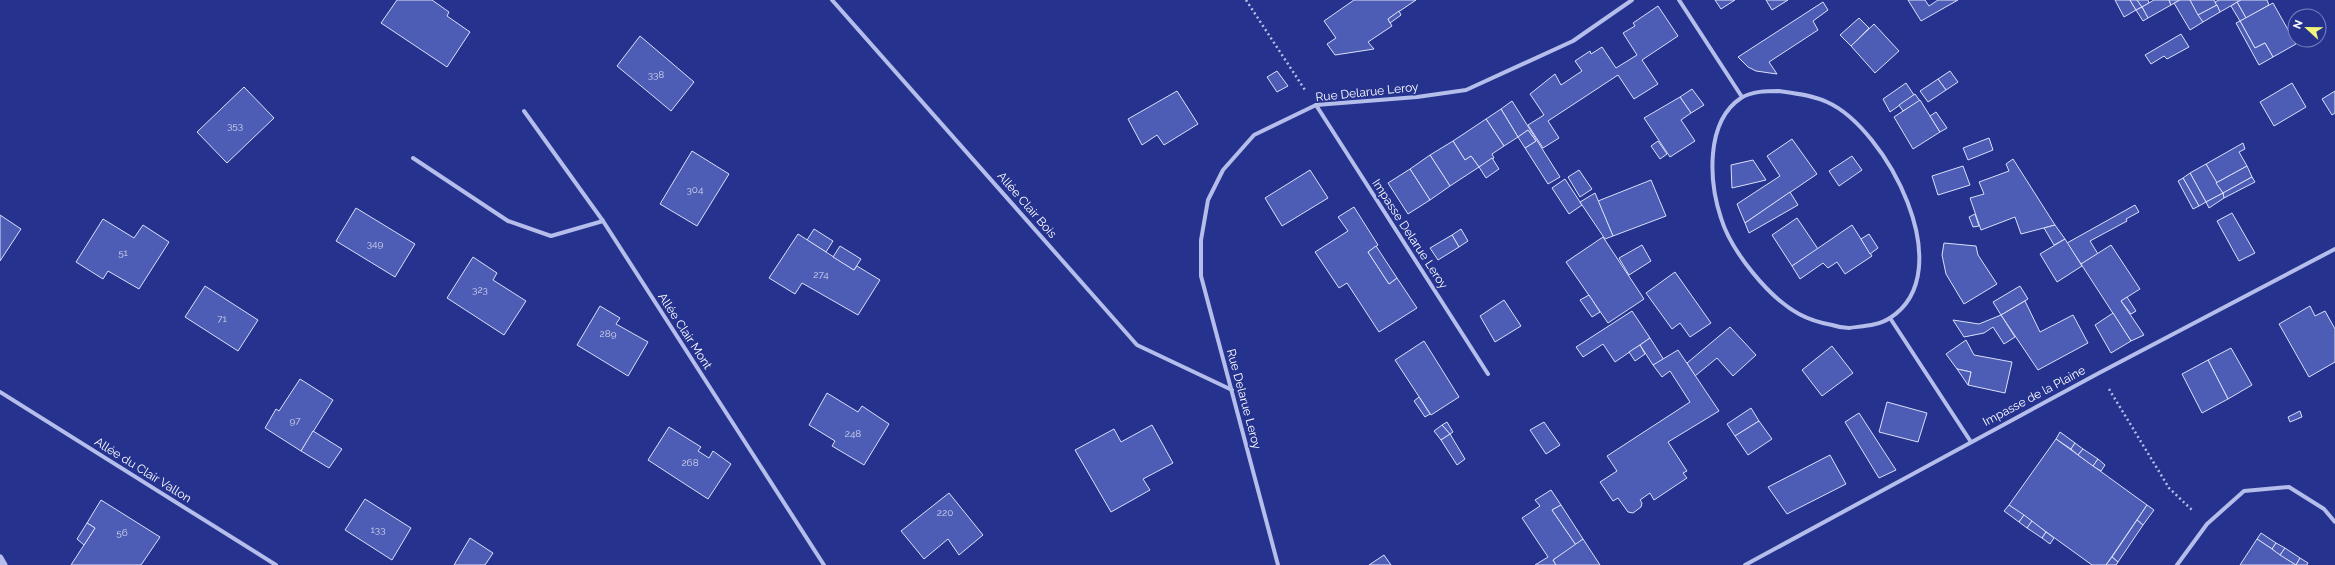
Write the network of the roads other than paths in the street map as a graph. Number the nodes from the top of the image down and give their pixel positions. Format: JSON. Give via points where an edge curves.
{"nodes":[{"id":1,"x":832,"y":0,"type":"edge"},
{"id":2,"x":1632,"y":0,"type":"edge"},
{"id":3,"x":1679,"y":0,"type":"edge"},
{"id":4,"x":1742,"y":97,"type":"junction"},
{"id":5,"x":1316,"y":105,"type":"junction"},
{"id":6,"x":524,"y":111,"type":"dead end"},
{"id":7,"x":413,"y":158,"type":"dead end"},
{"id":8,"x":603,"y":221,"type":"junction"},
{"id":9,"x":2335,"y":249,"type":"edge"},
{"id":10,"x":1890,"y":318,"type":"junction"},
{"id":11,"x":1488,"y":374,"type":"dead end"},
{"id":12,"x":1232,"y":390,"type":"junction"},
{"id":13,"x":0,"y":392,"type":"edge"},
{"id":14,"x":1971,"y":442,"type":"junction"},
{"id":15,"x":2335,"y":522,"type":"edge"},
{"id":16,"x":0,"y":558,"type":"edge"},
{"id":17,"x":4,"y":565,"type":"edge"},
{"id":18,"x":276,"y":565,"type":"edge"},
{"id":19,"x":824,"y":565,"type":"edge"},
{"id":20,"x":1278,"y":565,"type":"edge"},
{"id":21,"x":1745,"y":565,"type":"edge"},
{"id":22,"x":2177,"y":565,"type":"edge"}],
"edges":[{"from":1,"to":12,"type":"street","name":"Allée Clair Bois","via":[[1137,345]]},
{"from":2,"to":5,"type":"street","name":"Rue Delarue Leroy","via":[[1573,41],[1466,90],[1417,97]]},
{"from":3,"to":4,"type":"street"},
{"from":4,"to":10,"type":"street","via":[[1760,92],[1779,91],[1827,102],[1852,119],[1895,173],[1914,226],[1920,258],[1917,278],[1909,299]]},
{"from":4,"to":10,"type":"street","via":[[1726,114],[1713,153],[1715,196],[1721,219],[1740,254],[1770,291],[1798,314],[1845,328],[1873,325]]},
{"from":5,"to":11,"type":"street","name":"Impasse Delarue Leroy"},
{"from":5,"to":12,"type":"street","name":"Rue Delarue Leroy","via":[[1254,135],[1223,170],[1208,200],[1201,240],[1201,276]]},
{"from":6,"to":8,"type":"street","name":"Allée Clair Mont"},
{"from":7,"to":8,"type":"street","via":[[508,221],[551,236]]},
{"from":8,"to":19,"type":"street","name":"Allée Clair Mont"},
{"from":9,"to":14,"type":"street","name":"Impasse de la Plaine"},
{"from":10,"to":14,"type":"street"},
{"from":12,"to":20,"type":"street","name":"Rue Delarue Leroy"},
{"from":13,"to":18,"type":"street","name":"Allée du Clair Vallon"},
{"from":14,"to":21,"type":"street","name":"Impasse de la Plaine"},
{"from":15,"to":22,"type":"street","via":[[2324,509],[2289,487],[2244,491],[2207,524]]},
{"from":16,"to":17,"type":"street"}]}
